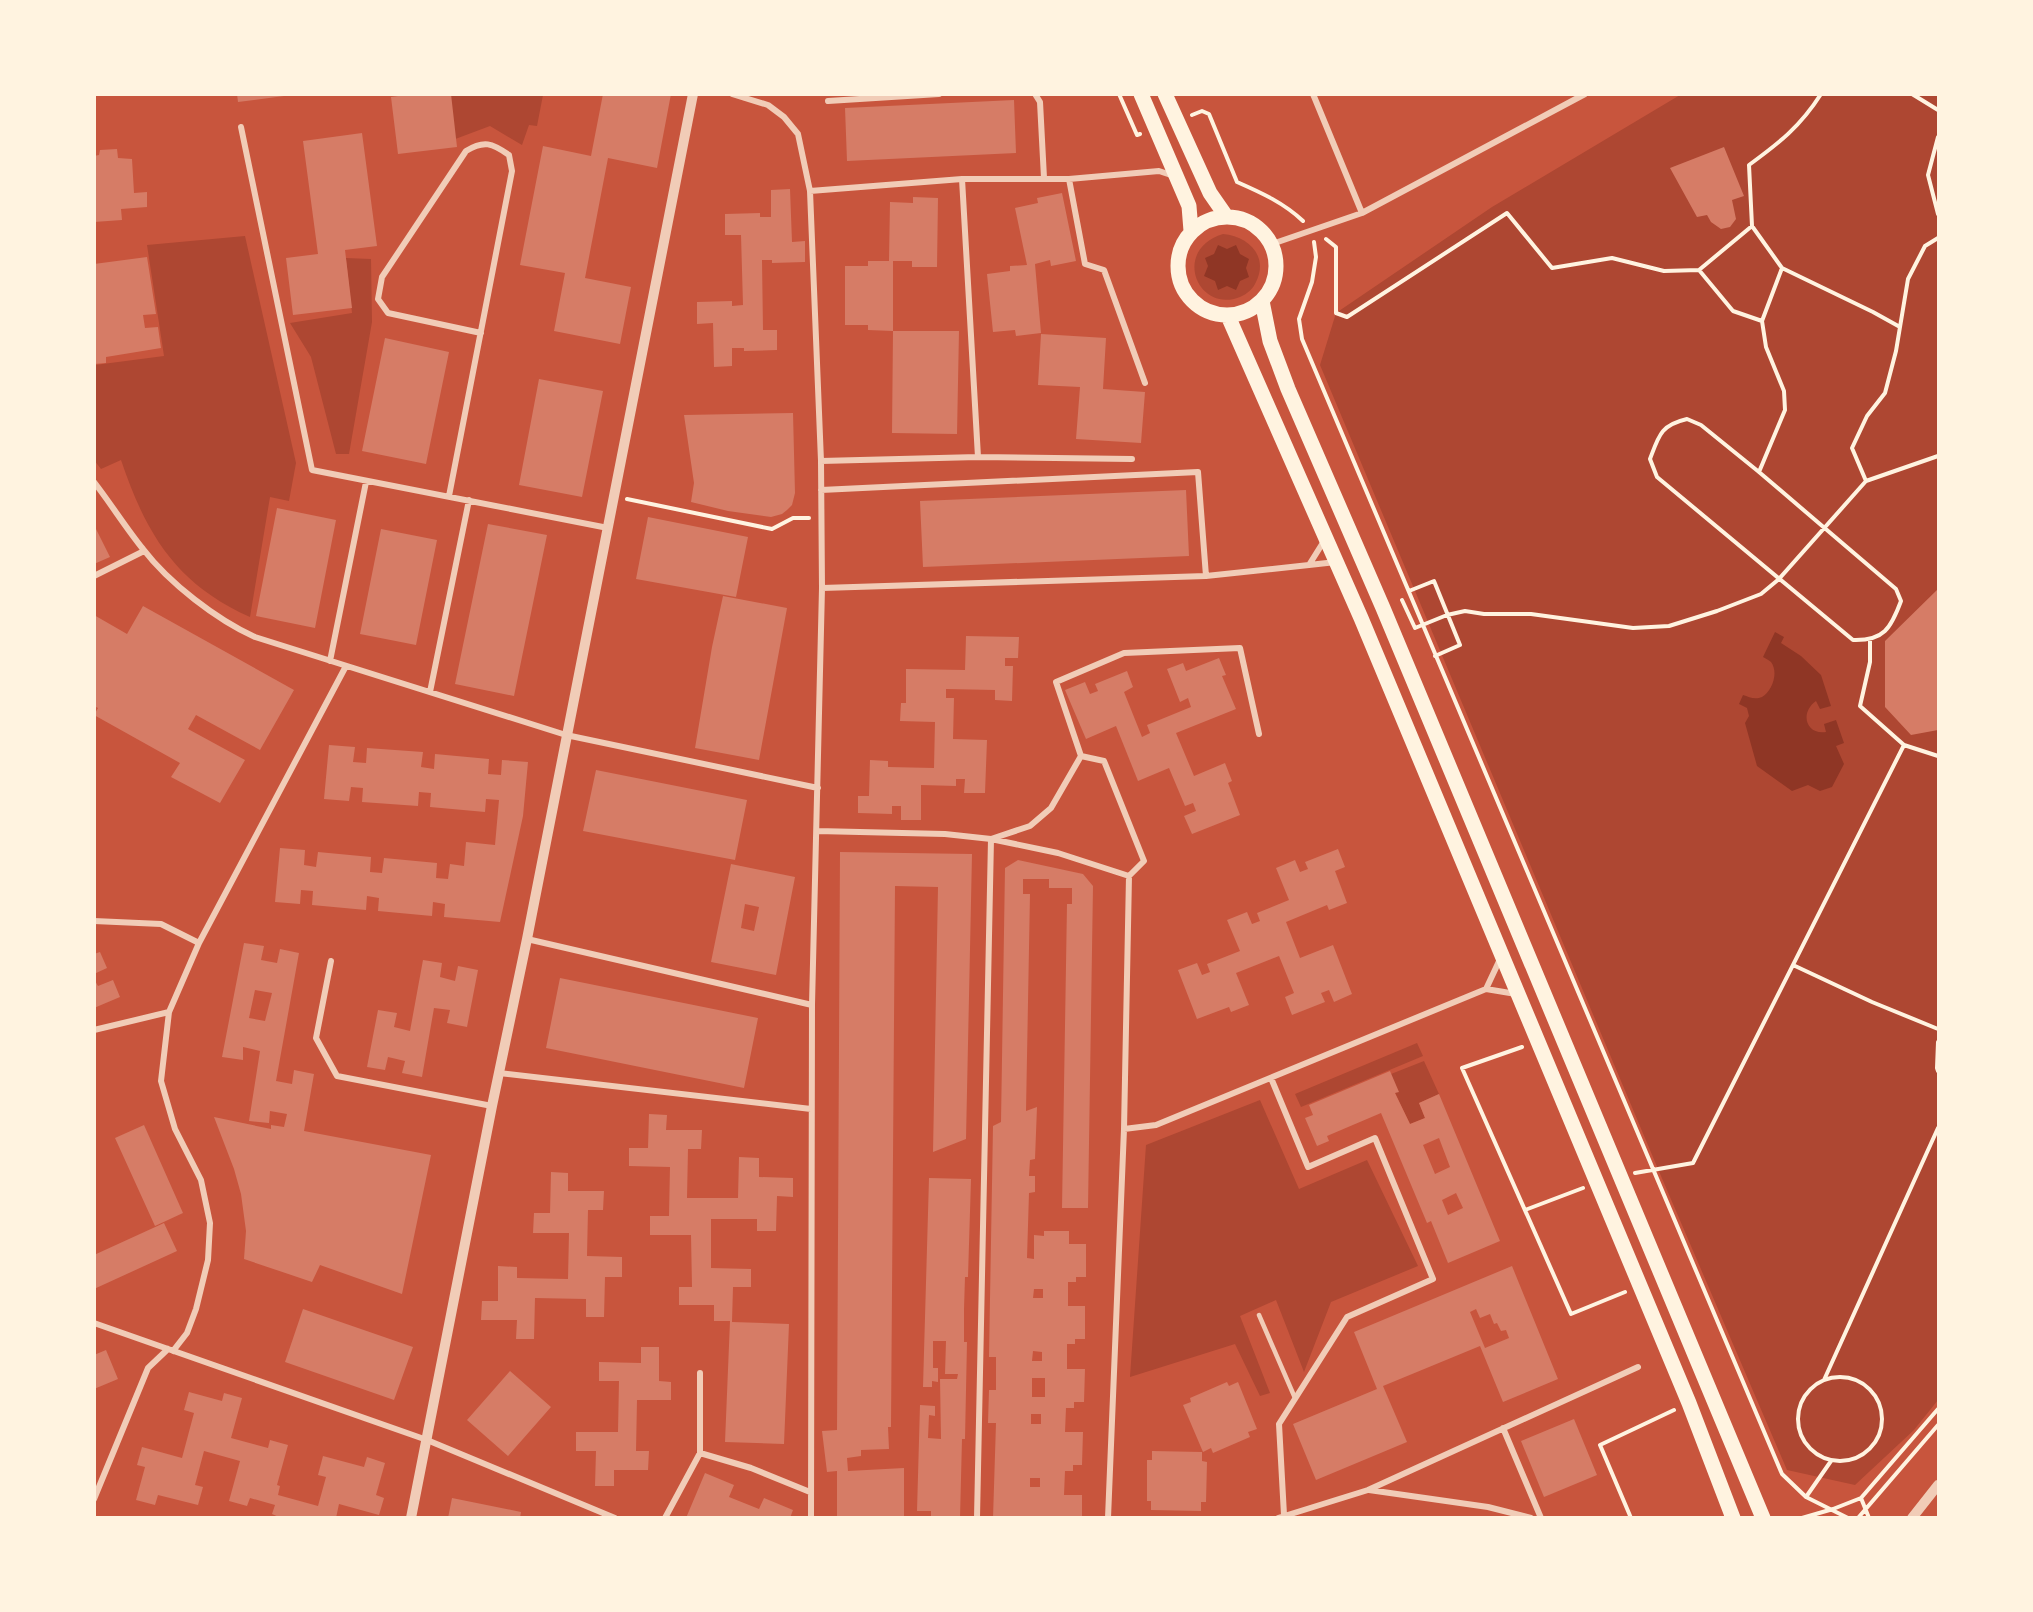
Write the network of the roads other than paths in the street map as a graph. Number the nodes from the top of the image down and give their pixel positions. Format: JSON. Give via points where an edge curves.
{"nodes":[{"id":1,"x":693,"y":94,"type":"edge"},
{"id":2,"x":732,"y":94,"type":"edge"},
{"id":3,"x":939,"y":94,"type":"edge"},
{"id":4,"x":1035,"y":94,"type":"edge"},
{"id":5,"x":1142,"y":94,"type":"edge"},
{"id":6,"x":1165,"y":94,"type":"edge"},
{"id":7,"x":1313,"y":94,"type":"edge"},
{"id":8,"x":1585,"y":94,"type":"edge"},
{"id":9,"x":828,"y":101,"type":"dead end"},
{"id":10,"x":242,"y":127,"type":"dead end"},
{"id":11,"x":1177,"y":177,"type":"junction"},
{"id":12,"x":1044,"y":178,"type":"junction"},
{"id":13,"x":962,"y":179,"type":"junction"},
{"id":14,"x":1069,"y":179,"type":"junction"},
{"id":15,"x":810,"y":191,"type":"junction"},
{"id":16,"x":1362,"y":213,"type":"junction"},
{"id":17,"x":1226,"y":216,"type":"junction"},
{"id":18,"x":1191,"y":231,"type":"junction"},
{"id":19,"x":1272,"y":244,"type":"junction"},
{"id":20,"x":1262,"y":301,"type":"junction"},
{"id":21,"x":1228,"y":316,"type":"junction"},
{"id":22,"x":481,"y":333,"type":"junction"},
{"id":23,"x":1145,"y":383,"type":"dead end"},
{"id":24,"x":978,"y":457,"type":"junction"},
{"id":25,"x":1132,"y":459,"type":"dead end"},
{"id":26,"x":821,"y":461,"type":"junction"},
{"id":27,"x":94,"y":482,"type":"edge"},
{"id":28,"x":366,"y":482,"type":"junction"},
{"id":29,"x":821,"y":490,"type":"junction"},
{"id":30,"x":449,"y":496,"type":"junction"},
{"id":31,"x":470,"y":500,"type":"junction"},
{"id":32,"x":608,"y":528,"type":"junction"},
{"id":33,"x":1326,"y":538,"type":"junction"},
{"id":34,"x":144,"y":551,"type":"junction"},
{"id":35,"x":1337,"y":562,"type":"junction"},
{"id":36,"x":1309,"y":565,"type":"junction"},
{"id":37,"x":94,"y":576,"type":"edge"},
{"id":38,"x":1206,"y":576,"type":"junction"},
{"id":39,"x":822,"y":588,"type":"junction"},
{"id":40,"x":330,"y":661,"type":"junction"},
{"id":41,"x":346,"y":666,"type":"junction"},
{"id":42,"x":430,"y":692,"type":"junction"},
{"id":43,"x":1259,"y":734,"type":"dead end"},
{"id":44,"x":566,"y":735,"type":"junction"},
{"id":45,"x":1081,"y":756,"type":"junction"},
{"id":46,"x":818,"y":788,"type":"junction"},
{"id":47,"x":817,"y":831,"type":"junction"},
{"id":48,"x":991,"y":839,"type":"junction"},
{"id":49,"x":1129,"y":876,"type":"junction"},
{"id":50,"x":94,"y":921,"type":"edge"},
{"id":51,"x":527,"y":939,"type":"junction"},
{"id":52,"x":199,"y":943,"type":"junction"},
{"id":53,"x":1502,"y":956,"type":"junction"},
{"id":54,"x":331,"y":961,"type":"dead end"},
{"id":55,"x":1486,"y":989,"type":"junction"},
{"id":56,"x":1518,"y":994,"type":"junction"},
{"id":57,"x":812,"y":1005,"type":"junction"},
{"id":58,"x":169,"y":1012,"type":"junction"},
{"id":59,"x":94,"y":1030,"type":"edge"},
{"id":60,"x":499,"y":1073,"type":"junction"},
{"id":61,"x":1271,"y":1078,"type":"junction"},
{"id":62,"x":492,"y":1106,"type":"junction"},
{"id":63,"x":811,"y":1109,"type":"junction"},
{"id":64,"x":1124,"y":1130,"type":"junction"},
{"id":65,"x":1259,"y":1315,"type":"dead end"},
{"id":66,"x":94,"y":1323,"type":"edge"},
{"id":67,"x":170,"y":1350,"type":"junction"},
{"id":68,"x":1638,"y":1367,"type":"dead end"},
{"id":69,"x":700,"y":1373,"type":"dead end"},
{"id":70,"x":1295,"y":1398,"type":"junction"},
{"id":71,"x":1503,"y":1428,"type":"junction"},
{"id":72,"x":427,"y":1440,"type":"junction"},
{"id":73,"x":700,"y":1453,"type":"junction"},
{"id":74,"x":1938,"y":1485,"type":"edge"},
{"id":75,"x":1368,"y":1490,"type":"junction"},
{"id":76,"x":810,"y":1492,"type":"junction"},
{"id":77,"x":94,"y":1499,"type":"edge"},
{"id":78,"x":1281,"y":1516,"type":"edge"},
{"id":79,"x":411,"y":1518,"type":"edge"},
{"id":80,"x":615,"y":1518,"type":"edge"},
{"id":81,"x":665,"y":1518,"type":"edge"},
{"id":82,"x":811,"y":1518,"type":"edge"},
{"id":83,"x":978,"y":1518,"type":"edge"},
{"id":84,"x":1108,"y":1518,"type":"edge"},
{"id":85,"x":1531,"y":1518,"type":"edge"},
{"id":86,"x":1541,"y":1518,"type":"edge"},
{"id":87,"x":1733,"y":1518,"type":"edge"},
{"id":88,"x":1763,"y":1518,"type":"edge"},
{"id":89,"x":1912,"y":1518,"type":"edge"}],
"edges":[{"from":1,"to":32,"type":"street"},
{"from":2,"to":15,"type":"street","via":[[768,105],[798,134]]},
{"from":3,"to":9,"type":"street"},
{"from":4,"to":12,"type":"street","via":[[1040,102]]},
{"from":5,"to":11,"type":"main road"},
{"from":6,"to":17,"type":"main road","via":[[1210,193]]},
{"from":7,"to":16,"type":"street"},
{"from":8,"to":16,"type":"street"},
{"from":10,"to":28,"type":"street","via":[[312,470]]},
{"from":11,"to":14,"type":"street","via":[[1159,171]]},
{"from":11,"to":18,"type":"main road","via":[[1189,206]]},
{"from":12,"to":13,"type":"street"},
{"from":12,"to":14,"type":"street"},
{"from":13,"to":15,"type":"street"},
{"from":13,"to":24,"type":"street"},
{"from":14,"to":23,"type":"street","via":[[1085,264],[1104,270]]},
{"from":15,"to":26,"type":"street"},
{"from":16,"to":19,"type":"street"},
{"from":17,"to":18,"type":"main road","via":[[1201,223]]},
{"from":17,"to":19,"type":"main road","via":[[1253,223]]},
{"from":18,"to":21,"type":"main road","via":[[1177,261],[1185,293],[1211,314]]},
{"from":19,"to":20,"type":"main road","via":[[1276,274]]},
{"from":20,"to":21,"type":"main road","via":[[1252,309]]},
{"from":20,"to":88,"type":"main road","via":[[1269,341],[1288,389]]},
{"from":21,"to":33,"type":"main road"},
{"from":22,"to":22,"type":"street","via":[[512,171],[509,155],[495,145],[477,144],[466,152],[382,277],[378,299],[388,313]]},
{"from":22,"to":30,"type":"street"},
{"from":24,"to":25,"type":"street"},
{"from":24,"to":26,"type":"street"},
{"from":26,"to":29,"type":"street"},
{"from":27,"to":34,"type":"street"},
{"from":28,"to":30,"type":"street"},
{"from":28,"to":40,"type":"street"},
{"from":29,"to":38,"type":"street","via":[[1198,472]]},
{"from":29,"to":39,"type":"street"},
{"from":30,"to":31,"type":"street"},
{"from":31,"to":32,"type":"street"},
{"from":31,"to":42,"type":"street"},
{"from":32,"to":44,"type":"street"},
{"from":33,"to":35,"type":"main road"},
{"from":33,"to":36,"type":"street"},
{"from":34,"to":37,"type":"street"},
{"from":34,"to":40,"type":"street","via":[[191,597],[238,630]]},
{"from":35,"to":36,"type":"street"},
{"from":35,"to":53,"type":"main road"},
{"from":36,"to":38,"type":"street"},
{"from":38,"to":39,"type":"street"},
{"from":39,"to":46,"type":"street"},
{"from":40,"to":41,"type":"street"},
{"from":41,"to":42,"type":"street"},
{"from":41,"to":52,"type":"street"},
{"from":42,"to":44,"type":"street"},
{"from":43,"to":45,"type":"street","via":[[1240,648],[1124,654],[1056,682]]},
{"from":44,"to":46,"type":"street"},
{"from":44,"to":51,"type":"street"},
{"from":45,"to":48,"type":"street","via":[[1051,808],[1030,826]]},
{"from":45,"to":49,"type":"street","via":[[1104,761],[1144,861]]},
{"from":46,"to":47,"type":"street"},
{"from":47,"to":48,"type":"street"},
{"from":47,"to":57,"type":"street"},
{"from":48,"to":49,"type":"street","via":[[1058,853]]},
{"from":48,"to":83,"type":"street"},
{"from":49,"to":64,"type":"street"},
{"from":50,"to":52,"type":"street","via":[[160,924]]},
{"from":51,"to":57,"type":"street"},
{"from":51,"to":60,"type":"street"},
{"from":52,"to":58,"type":"street"},
{"from":53,"to":55,"type":"street"},
{"from":53,"to":56,"type":"main road"},
{"from":54,"to":62,"type":"street","via":[[316,1038],[337,1076]]},
{"from":55,"to":56,"type":"street"},
{"from":55,"to":61,"type":"street"},
{"from":56,"to":87,"type":"main road"},
{"from":57,"to":63,"type":"street"},
{"from":58,"to":59,"type":"street"},
{"from":58,"to":67,"type":"street","via":[[161,1081],[175,1129],[201,1180],[210,1222],[208,1260],[196,1309],[188,1333]]},
{"from":60,"to":62,"type":"street"},
{"from":60,"to":63,"type":"street"},
{"from":61,"to":64,"type":"street","via":[[1156,1125]]},
{"from":61,"to":70,"type":"street","via":[[1308,1167],[1375,1138],[1433,1279],[1347,1317]]},
{"from":62,"to":72,"type":"street"},
{"from":63,"to":76,"type":"street"},
{"from":64,"to":84,"type":"street"},
{"from":65,"to":70,"type":"lane"},
{"from":66,"to":67,"type":"street"},
{"from":67,"to":72,"type":"street"},
{"from":67,"to":77,"type":"street","via":[[148,1368]]},
{"from":68,"to":71,"type":"street"},
{"from":69,"to":73,"type":"street"},
{"from":70,"to":78,"type":"street","via":[[1278,1424]]},
{"from":71,"to":75,"type":"street"},
{"from":71,"to":86,"type":"street"},
{"from":72,"to":79,"type":"street"},
{"from":72,"to":80,"type":"street"},
{"from":73,"to":76,"type":"street"},
{"from":73,"to":81,"type":"street"},
{"from":74,"to":89,"type":"street"},
{"from":75,"to":78,"type":"street"},
{"from":75,"to":85,"type":"street","via":[[1488,1507]]},
{"from":76,"to":82,"type":"street"}]}
